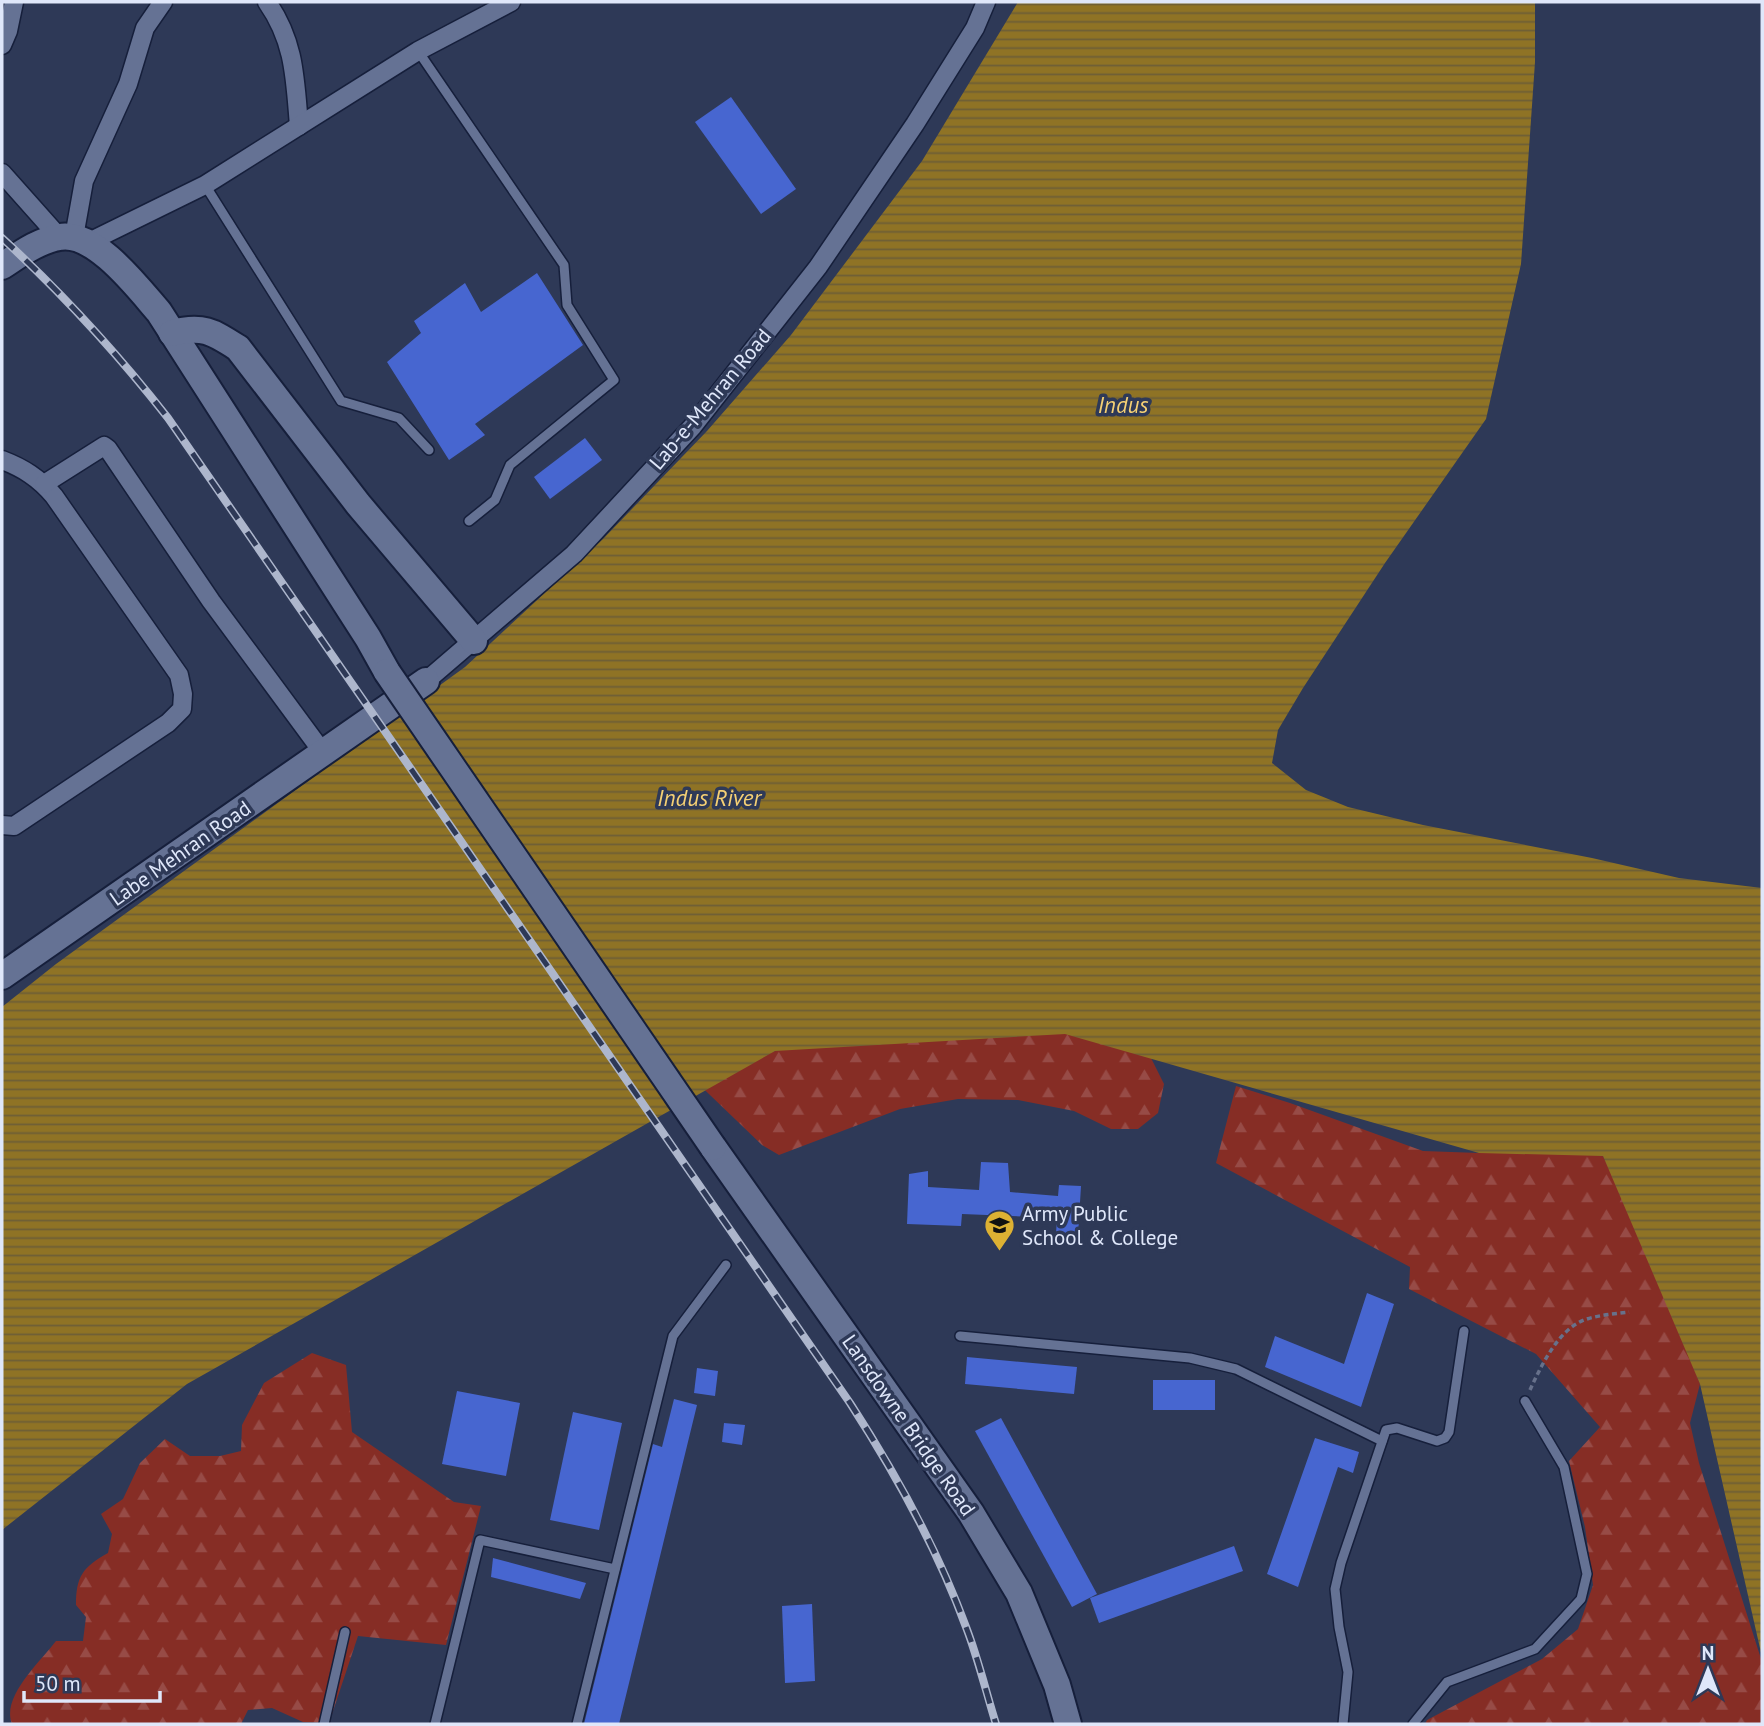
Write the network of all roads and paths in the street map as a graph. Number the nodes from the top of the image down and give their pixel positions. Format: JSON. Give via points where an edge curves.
{"nodes":[{"id":1,"x":14,"y":2,"type":"edge"},
{"id":2,"x":163,"y":2,"type":"edge"},
{"id":3,"x":267,"y":2,"type":"edge"},
{"id":4,"x":511,"y":2,"type":"edge"},
{"id":5,"x":986,"y":2,"type":"edge"},
{"id":6,"x":2,"y":45,"type":"edge"},
{"id":7,"x":418,"y":51,"type":"junction"},
{"id":8,"x":299,"y":126,"type":"junction"},
{"id":9,"x":2,"y":173,"type":"edge"},
{"id":10,"x":205,"y":186,"type":"junction"},
{"id":11,"x":74,"y":239,"type":"junction"},
{"id":12,"x":2,"y":265,"type":"edge"},
{"id":13,"x":173,"y":333,"type":"junction"},
{"id":14,"x":429,"y":450,"type":"dead end"},
{"id":15,"x":2,"y":460,"type":"edge"},
{"id":16,"x":44,"y":484,"type":"junction"},
{"id":17,"x":469,"y":521,"type":"dead end"},
{"id":18,"x":474,"y":641,"type":"junction"},
{"id":19,"x":426,"y":681,"type":"joint"},
{"id":20,"x":359,"y":730,"type":"joint"},
{"id":21,"x":324,"y":754,"type":"junction"},
{"id":22,"x":2,"y":825,"type":"edge"},
{"id":23,"x":2,"y":975,"type":"edge"},
{"id":24,"x":726,"y":1265,"type":"dead end"},
{"id":25,"x":1629,"y":1312,"type":"dead end"},
{"id":26,"x":1464,"y":1331,"type":"dead end"},
{"id":27,"x":960,"y":1336,"type":"dead end"},
{"id":28,"x":1525,"y":1401,"type":"joint"},
{"id":29,"x":1382,"y":1441,"type":"junction"},
{"id":30,"x":615,"y":1569,"type":"junction"},
{"id":31,"x":345,"y":1632,"type":"dead end"},
{"id":32,"x":324,"y":1724,"type":"edge"},
{"id":33,"x":435,"y":1724,"type":"edge"},
{"id":34,"x":576,"y":1724,"type":"edge"},
{"id":35,"x":1068,"y":1724,"type":"edge"},
{"id":36,"x":1343,"y":1724,"type":"edge"},
{"id":37,"x":1413,"y":1724,"type":"edge"}],
"edges":[{"from":1,"to":6,"type":"street"},
{"from":2,"to":11,"type":"street","via":[[145,28],[128,84],[84,181]]},
{"from":3,"to":8,"type":"street","via":[[282,23],[293,64]]},
{"from":4,"to":7,"type":"street"},
{"from":5,"to":18,"type":"street","name":"Lab-e-Mehran Road","via":[[922,113],[818,267],[693,426],[574,554]]},
{"from":7,"to":8,"type":"street"},
{"from":7,"to":17,"type":"lane","via":[[564,265],[567,304],[614,380],[510,465],[495,500]]},
{"from":8,"to":10,"type":"street"},
{"from":9,"to":11,"type":"street"},
{"from":10,"to":11,"type":"street"},
{"from":10,"to":14,"type":"lane","via":[[341,401],[399,418]]},
{"from":11,"to":12,"type":"main road","via":[[42,243]]},
{"from":11,"to":13,"type":"main road","name":"Lansdowne Bridge Road","via":[[133,282]]},
{"from":13,"to":18,"type":"main road","via":[[192,328],[212,332],[238,348],[358,504]]},
{"from":13,"to":35,"type":"main road","name":"Lansdowne Bridge Road","bridge":true,"via":[[387,672],[971,1513],[1019,1593]]},
{"from":15,"to":16,"type":"street"},
{"from":16,"to":21,"type":"street","via":[[104,446],[108,449]]},
{"from":16,"to":22,"type":"street","via":[[179,675],[182,709],[14,826]]},
{"from":18,"to":19,"type":"street","name":"Lab-e-Mehran Road"},
{"from":19,"to":20,"type":"main road","name":"Lab-e-Mehran Road"},
{"from":20,"to":21,"type":"main road","name":"Labe Mehran Road"},
{"from":21,"to":23,"type":"main road","name":"Labe Mehran Road"},
{"from":24,"to":30,"type":"lane","via":[[673,1336]]},
{"from":25,"to":28,"type":"path","via":[[1582,1321],[1557,1342]]},
{"from":26,"to":29,"type":"lane","via":[[1449,1432],[1437,1441],[1397,1427],[1386,1430]]},
{"from":27,"to":29,"type":"lane","via":[[1190,1357],[1236,1369]]},
{"from":28,"to":37,"type":"lane","via":[[1564,1467],[1587,1574],[1581,1599],[1535,1649],[1447,1682]]},
{"from":29,"to":36,"type":"lane","via":[[1335,1589],[1348,1672]]},
{"from":30,"to":33,"type":"lane","via":[[480,1541]]},
{"from":30,"to":34,"type":"lane"},
{"from":31,"to":32,"type":"lane"}]}
